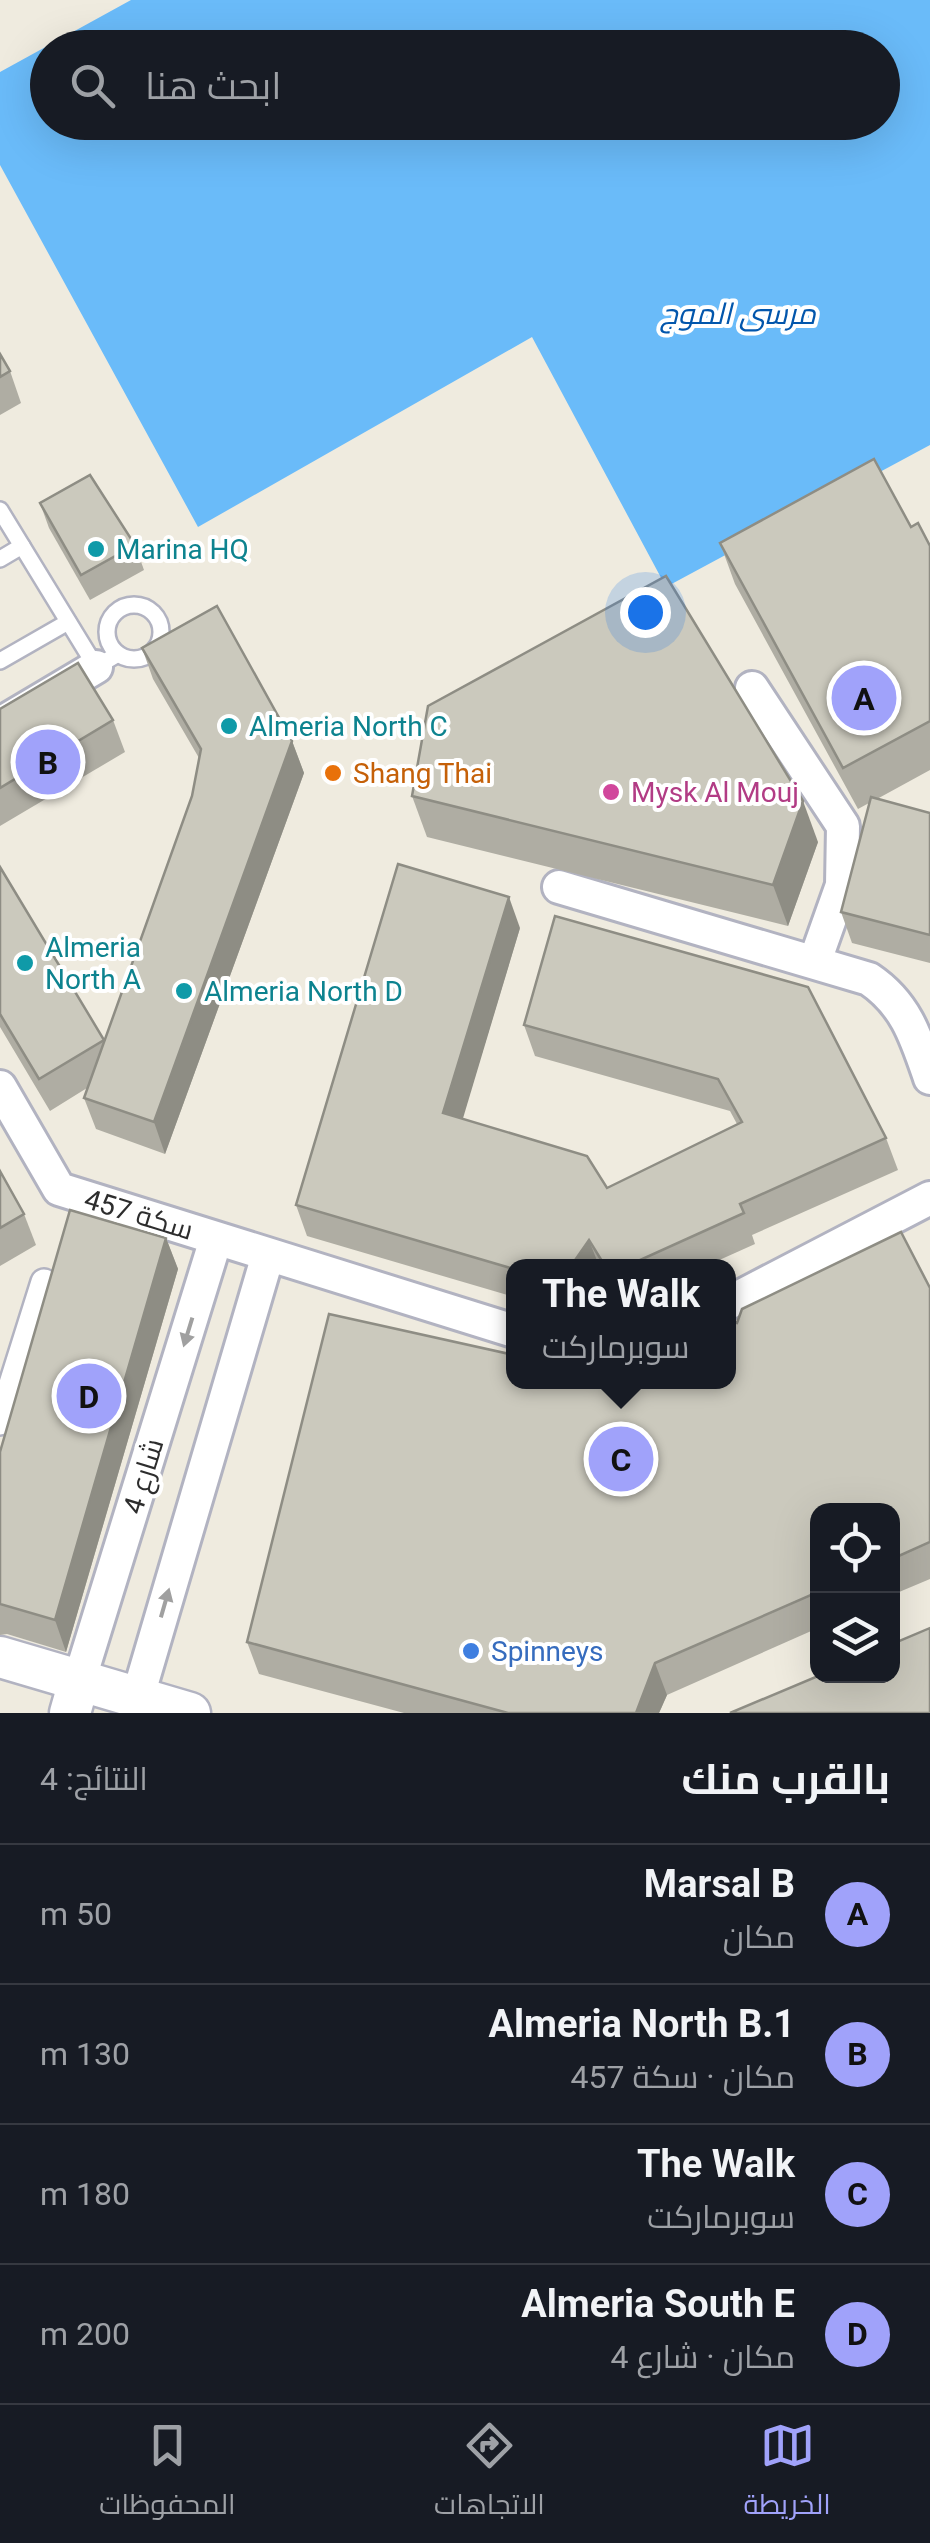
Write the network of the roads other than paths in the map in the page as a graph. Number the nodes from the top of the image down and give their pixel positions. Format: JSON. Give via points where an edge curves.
{"nodes":[{"id":1,"x":0,"y":510,"type":"edge"},
{"id":2,"x":22,"y":546,"type":"junction"},
{"id":3,"x":0,"y":559,"type":"edge"},
{"id":4,"x":68,"y":622,"type":"junction"},
{"id":5,"x":107,"y":660,"type":"joint"},
{"id":6,"x":0,"y":661,"type":"edge"},
{"id":7,"x":752,"y":688,"type":"dead end"},
{"id":8,"x":0,"y":724,"type":"edge"},
{"id":9,"x":560,"y":887,"type":"dead end"},
{"id":10,"x":814,"y":961,"type":"junction"},
{"id":11,"x":922,"y":1026,"type":"edge"},
{"id":12,"x":930,"y":1078,"type":"edge"},
{"id":13,"x":0,"y":1088,"type":"edge"},
{"id":14,"x":930,"y":1198,"type":"edge"},
{"id":15,"x":216,"y":1238,"type":"junction"},
{"id":16,"x":268,"y":1255,"type":"junction"},
{"id":17,"x":44,"y":1282,"type":"edge"},
{"id":18,"x":736,"y":1299,"type":"edge"},
{"id":19,"x":506,"y":1329,"type":"edge"},
{"id":20,"x":0,"y":1422,"type":"edge"},
{"id":21,"x":0,"y":1656,"type":"edge"},
{"id":22,"x":75,"y":1695,"type":"edge"},
{"id":23,"x":135,"y":1705,"type":"edge"},
{"id":24,"x":190,"y":1713,"type":"edge"}],
"edges":[{"from":1,"to":2,"type":"lane"},
{"from":2,"to":3,"type":"lane"},
{"from":2,"to":4,"type":"lane"},
{"from":4,"to":5,"type":"lane"},
{"from":4,"to":6,"type":"lane"},
{"from":5,"to":8,"type":"street"},
{"from":7,"to":10,"type":"street","via":[[844,826],[842,885]]},
{"from":9,"to":10,"type":"street"},
{"from":10,"to":11,"type":"street","via":[[869,979]]},
{"from":11,"to":12,"type":"street"},
{"from":13,"to":15,"type":"street","name":"سكة 457","via":[[59,1189]]},
{"from":14,"to":18,"type":"street"},
{"from":15,"to":16,"type":"street","name":"سكة 457"},
{"from":15,"to":22,"type":"street","name":"شارع 4","one_way":true},
{"from":16,"to":19,"type":"street","name":"سكة 457"},
{"from":23,"to":16,"type":"street","name":"شارع 4","one_way":true},
{"from":17,"to":20,"type":"street"},
{"from":21,"to":22,"type":"street"},
{"from":22,"to":23,"type":"street"},
{"from":23,"to":24,"type":"street"}]}
